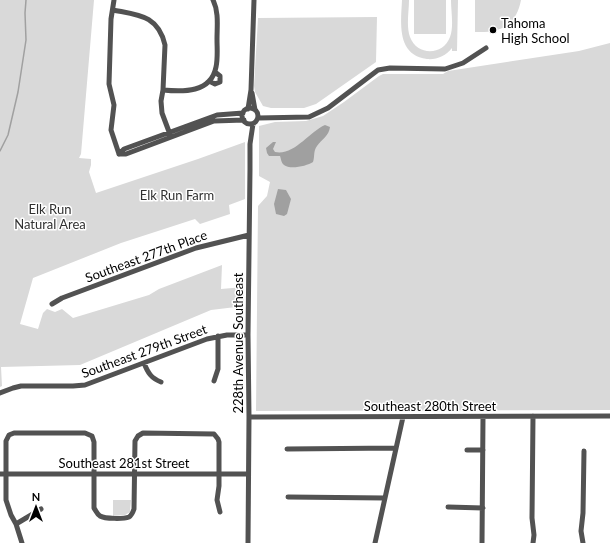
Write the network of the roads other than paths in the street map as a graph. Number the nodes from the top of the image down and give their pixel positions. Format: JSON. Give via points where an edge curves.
{"nodes":[{"id":1,"x":114,"y":0,"type":"edge"},
{"id":2,"x":214,"y":0,"type":"edge"},
{"id":3,"x":254,"y":0,"type":"edge"},
{"id":4,"x":113,"y":10,"type":"junction"},
{"id":5,"x":486,"y":48,"type":"dead end"},
{"id":6,"x":215,"y":72,"type":"junction"},
{"id":7,"x":209,"y":81,"type":"junction"},
{"id":8,"x":163,"y":90,"type":"junction"},
{"id":9,"x":251,"y":90,"type":"junction"},
{"id":10,"x":248,"y":109,"type":"junction"},
{"id":11,"x":243,"y":113,"type":"junction"},
{"id":12,"x":257,"y":114,"type":"junction"},
{"id":13,"x":245,"y":122,"type":"junction"},
{"id":14,"x":253,"y":124,"type":"junction"},
{"id":15,"x":170,"y":135,"type":"junction"},
{"id":16,"x":250,"y":144,"type":"junction"},
{"id":17,"x":249,"y":234,"type":"junction"},
{"id":18,"x":52,"y":304,"type":"dead end"},
{"id":19,"x":218,"y":336,"type":"junction"},
{"id":20,"x":248,"y":336,"type":"junction"},
{"id":21,"x":144,"y":363,"type":"junction"},
{"id":22,"x":214,"y":381,"type":"dead end"},
{"id":23,"x":161,"y":382,"type":"dead end"},
{"id":24,"x":0,"y":393,"type":"edge"},
{"id":25,"x":533,"y":416,"type":"junction"},
{"id":26,"x":610,"y":416,"type":"edge"},
{"id":27,"x":249,"y":417,"type":"junction"},
{"id":28,"x":403,"y":417,"type":"junction"},
{"id":29,"x":483,"y":417,"type":"junction"},
{"id":30,"x":396,"y":448,"type":"junction"},
{"id":31,"x":287,"y":449,"type":"dead end"},
{"id":32,"x":467,"y":450,"type":"dead end"},
{"id":33,"x":483,"y":450,"type":"junction"},
{"id":34,"x":584,"y":450,"type":"dead end"},
{"id":35,"x":3,"y":474,"type":"edge"},
{"id":36,"x":94,"y":474,"type":"junction"},
{"id":37,"x":135,"y":474,"type":"junction"},
{"id":38,"x":219,"y":474,"type":"junction"},
{"id":39,"x":248,"y":474,"type":"junction"},
{"id":40,"x":288,"y":497,"type":"dead end"},
{"id":41,"x":385,"y":498,"type":"junction"},
{"id":42,"x":448,"y":507,"type":"dead end"},
{"id":43,"x":483,"y":508,"type":"junction"},
{"id":44,"x":41,"y":509,"type":"dead end"},
{"id":45,"x":220,"y":512,"type":"dead end"},
{"id":46,"x":16,"y":524,"type":"junction"},
{"id":47,"x":22,"y":543,"type":"edge"},
{"id":48,"x":248,"y":543,"type":"edge"},
{"id":49,"x":375,"y":543,"type":"edge"},
{"id":50,"x":482,"y":543,"type":"edge"},
{"id":51,"x":533,"y":543,"type":"edge"},
{"id":52,"x":583,"y":543,"type":"edge"}],
"edges":[{"from":1,"to":4,"type":"street"},
{"from":2,"to":6,"type":"street","via":[[218,19]]},
{"from":3,"to":9,"type":"street"},
{"from":4,"to":8,"type":"street","via":[[146,17],[160,30],[165,45]]},
{"from":4,"to":15,"type":"street","via":[[109,84],[114,106],[111,130],[118,154],[124,149]]},
{"from":5,"to":12,"type":"street","via":[[463,63],[445,69],[378,70],[333,105],[309,118],[274,118]]},
{"from":6,"to":7,"type":"street"},
{"from":6,"to":7,"type":"street","via":[[220,76],[220,82],[215,84]]},
{"from":7,"to":8,"type":"street","via":[[191,91]]},
{"from":8,"to":15,"type":"street","via":[[161,106]]},
{"from":9,"to":10,"type":"street"},
{"from":9,"to":12,"type":"street"},
{"from":10,"to":11,"type":"street"},
{"from":10,"to":12,"type":"street"},
{"from":11,"to":13,"type":"street","name":"228th Avenue Southeast"},
{"from":11,"to":15,"type":"street","via":[[221,114]]},
{"from":12,"to":14,"type":"street"},
{"from":13,"to":14,"type":"street"},
{"from":13,"to":15,"type":"street","via":[[214,121]]},
{"from":13,"to":16,"type":"street","name":"228th Avenue Southeast"},
{"from":14,"to":16,"type":"street","name":"228th Avenue Southeast"},
{"from":16,"to":17,"type":"street","name":"228th Avenue Southeast"},
{"from":17,"to":18,"type":"street","name":"Southeast 277th Place","via":[[196,248]]},
{"from":17,"to":20,"type":"street","name":"228th Avenue Southeast"},
{"from":19,"to":20,"type":"street","name":"Southeast 279th Street"},
{"from":19,"to":21,"type":"street","name":"Southeast 279th Street"},
{"from":19,"to":22,"type":"street","via":[[218,369]]},
{"from":20,"to":27,"type":"street","name":"228th Avenue Southeast"},
{"from":21,"to":23,"type":"street","via":[[149,375]]},
{"from":21,"to":24,"type":"street","name":"Southeast 279th Street","via":[[85,385],[21,386]]},
{"from":25,"to":26,"type":"street","name":"Southeast 280th Street"},
{"from":25,"to":29,"type":"street","name":"Southeast 280th Street"},
{"from":25,"to":51,"type":"street"},
{"from":27,"to":28,"type":"street","name":"Southeast 280th Street"},
{"from":27,"to":39,"type":"street","name":"228th Avenue Southeast"},
{"from":28,"to":29,"type":"street","name":"Southeast 280th Street"},
{"from":28,"to":30,"type":"street"},
{"from":29,"to":33,"type":"street"},
{"from":30,"to":31,"type":"street"},
{"from":30,"to":41,"type":"street"},
{"from":32,"to":33,"type":"street"},
{"from":33,"to":43,"type":"street"},
{"from":34,"to":52,"type":"street","via":[[581,531]]},
{"from":35,"to":36,"type":"street","name":"Southeast 281st Street"},
{"from":35,"to":36,"type":"street","via":[[6,441],[9,435],[14,433],[85,433],[92,436]]},
{"from":35,"to":46,"type":"street","via":[[6,500]]},
{"from":36,"to":37,"type":"street","name":"Southeast 281st Street"},
{"from":36,"to":37,"type":"street","via":[[93,504],[98,514],[105,518],[125,518],[131,515],[134,509]]},
{"from":37,"to":38,"type":"street","name":"Southeast 281st Street"},
{"from":37,"to":38,"type":"street","via":[[135,441],[144,433],[211,433],[219,442]]},
{"from":38,"to":39,"type":"street","name":"Southeast 281st Street"},
{"from":38,"to":45,"type":"street","via":[[217,500]]},
{"from":39,"to":48,"type":"street","name":"228th Avenue Southeast"},
{"from":40,"to":41,"type":"street"},
{"from":41,"to":49,"type":"street"},
{"from":42,"to":43,"type":"street"},
{"from":43,"to":50,"type":"street"},
{"from":44,"to":46,"type":"street"},
{"from":46,"to":47,"type":"street"}]}
